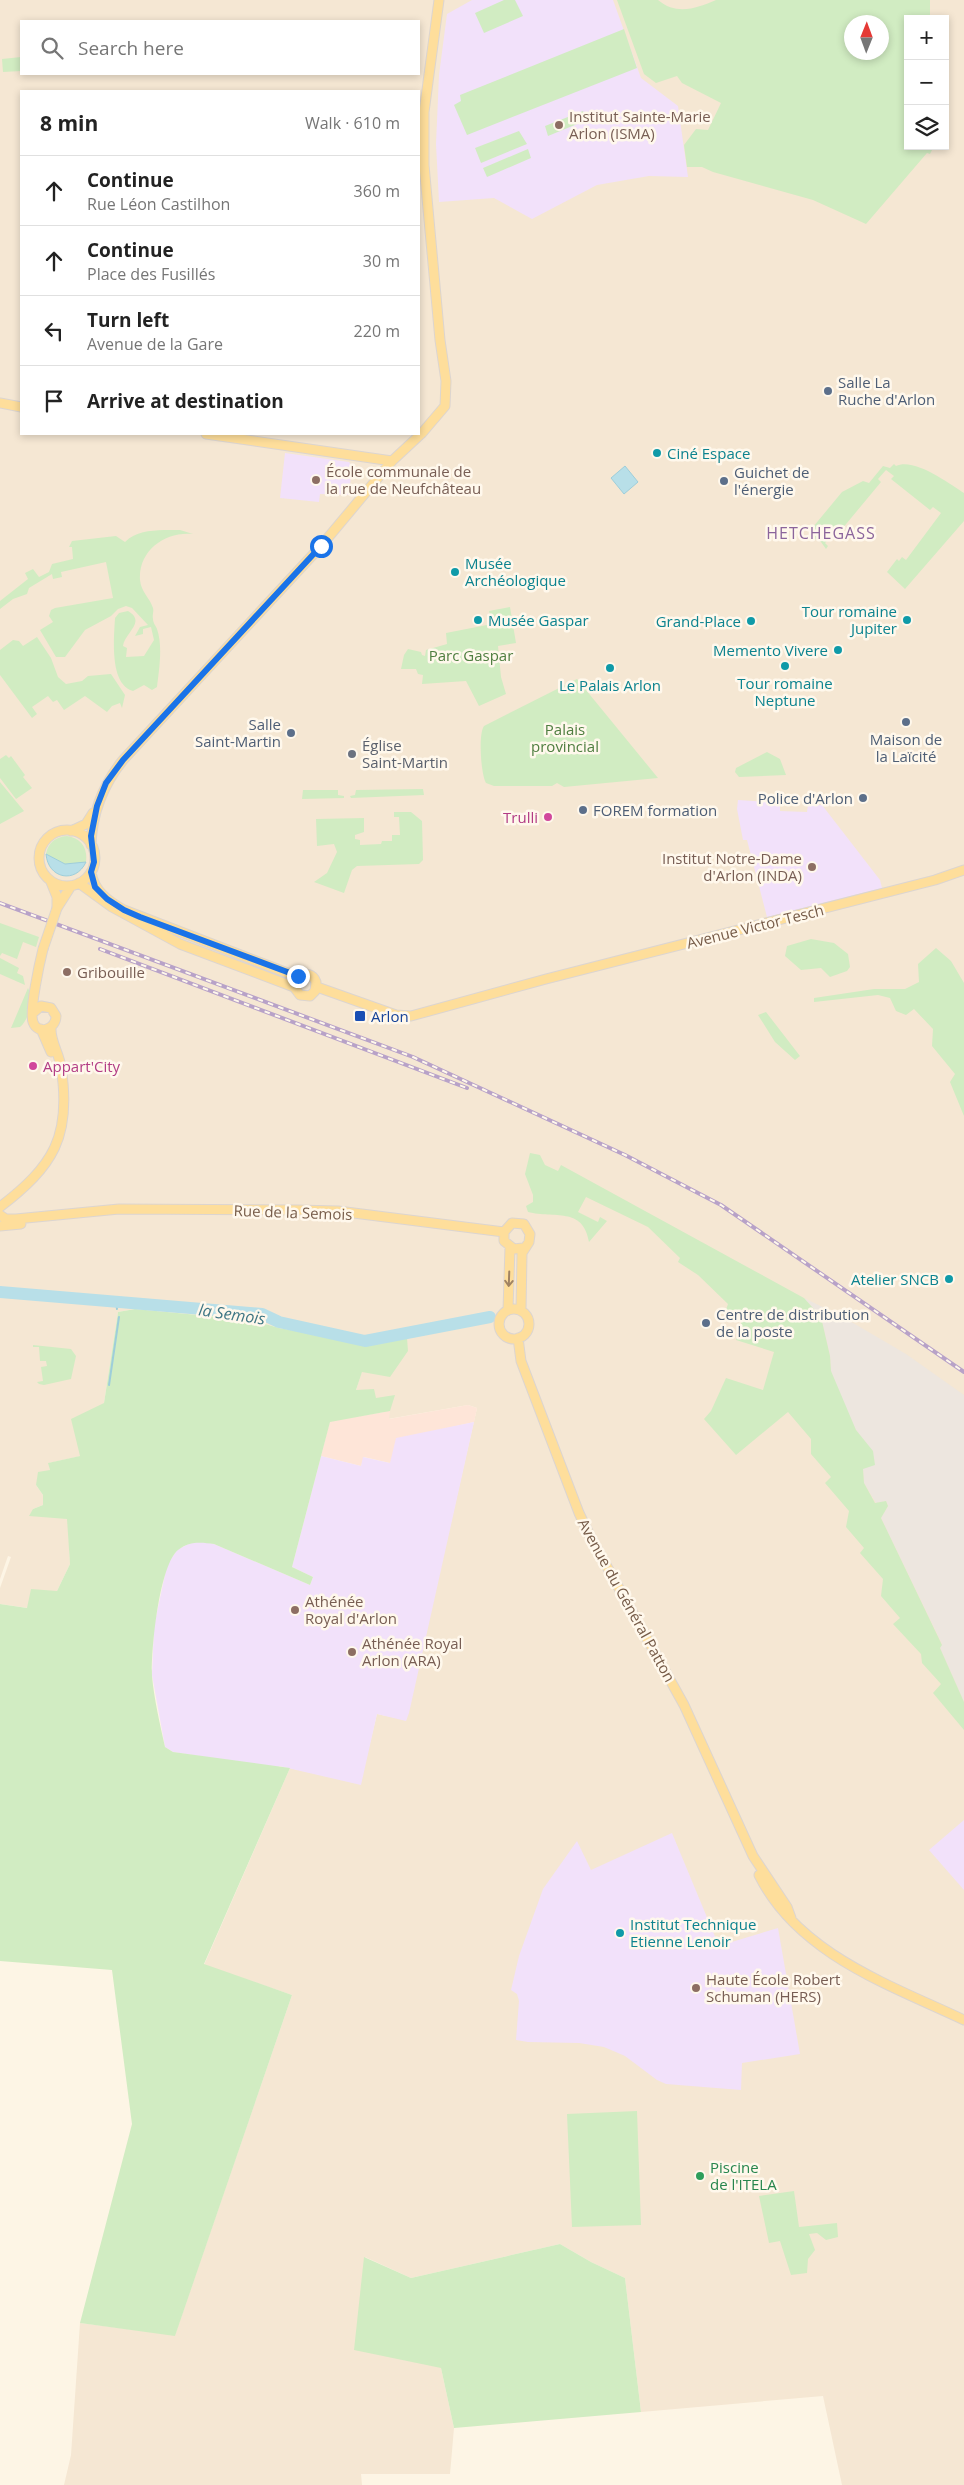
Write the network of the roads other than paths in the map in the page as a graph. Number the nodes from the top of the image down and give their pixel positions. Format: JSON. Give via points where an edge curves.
{"nodes":[{"id":1,"x":440,"y":0,"type":"edge"},
{"id":2,"x":0,"y":403,"type":"edge"},
{"id":3,"x":20,"y":406,"type":"edge"},
{"id":4,"x":213,"y":435,"type":"edge"},
{"id":5,"x":420,"y":435,"type":"edge"},
{"id":6,"x":420,"y":435,"type":"edge"},
{"id":7,"x":392,"y":461,"type":"junction"},
{"id":8,"x":97,"y":806,"type":"junction"},
{"id":9,"x":71,"y":831,"type":"junction"},
{"id":10,"x":91,"y":845,"type":"junction"},
{"id":11,"x":964,"y":870,"type":"edge"},
{"id":12,"x":91,"y":872,"type":"junction"},
{"id":13,"x":51,"y":882,"type":"junction"},
{"id":14,"x":75,"y":885,"type":"junction"},
{"id":15,"x":57,"y":908,"type":"junction"},
{"id":16,"x":37,"y":977,"type":"junction"},
{"id":17,"x":316,"y":983,"type":"junction"},
{"id":18,"x":46,"y":1006,"type":"junction"},
{"id":19,"x":34,"y":1012,"type":"junction"},
{"id":20,"x":51,"y":1027,"type":"junction"},
{"id":21,"x":41,"y":1029,"type":"junction"},
{"id":22,"x":62,"y":1080,"type":"junction"},
{"id":23,"x":1,"y":1210,"type":"edge"},
{"id":24,"x":80,"y":1212,"type":"junction"},
{"id":25,"x":62,"y":1214,"type":"junction"},
{"id":26,"x":0,"y":1222,"type":"edge"},
{"id":27,"x":0,"y":1226,"type":"edge"},
{"id":28,"x":504,"y":1232,"type":"junction"},
{"id":29,"x":510,"y":1248,"type":"junction"},
{"id":30,"x":523,"y":1248,"type":"junction"},
{"id":31,"x":508,"y":1310,"type":"junction"},
{"id":32,"x":521,"y":1311,"type":"junction"},
{"id":33,"x":518,"y":1338,"type":"junction"},
{"id":34,"x":964,"y":2020,"type":"edge"}],
"edges":[{"from":1,"to":5,"type":"main road","via":[[424,112],[424,165],[446,381],[445,406]]},
{"from":2,"to":3,"type":"main road"},
{"from":4,"to":7,"type":"main road"},
{"from":6,"to":7,"type":"main road"},
{"from":7,"to":8,"type":"main road","via":[[321,546],[123,760],[106,783]]},
{"from":8,"to":9,"type":"main road","via":[[86,824]]},
{"from":8,"to":10,"type":"main road"},
{"from":9,"to":10,"type":"main road"},
{"from":9,"to":13,"type":"main road","via":[[52,834],[42,846],[39,864]]},
{"from":10,"to":12,"type":"main road","via":[[94,862]]},
{"from":11,"to":17,"type":"main road","name":"Avenue Victor Tesch","via":[[403,1017]]},
{"from":12,"to":14,"type":"main road"},
{"from":12,"to":17,"type":"main road","name":"Avenue Victor Tesch","via":[[95,887],[124,910],[298,976],[307,974]]},
{"from":13,"to":14,"type":"main road"},
{"from":13,"to":15,"type":"main road"},
{"from":14,"to":15,"type":"main road"},
{"from":14,"to":17,"type":"main road","via":[[180,944],[291,986],[300,995],[313,994]]},
{"from":15,"to":16,"type":"main road","bridge":true},
{"from":16,"to":18,"type":"main road"},
{"from":16,"to":19,"type":"main road"},
{"from":18,"to":19,"type":"main road"},
{"from":18,"to":20,"type":"main road","via":[[56,1016]]},
{"from":19,"to":21,"type":"main road","via":[[34,1024]]},
{"from":20,"to":21,"type":"main road"},
{"from":20,"to":22,"type":"main road"},
{"from":21,"to":22,"type":"main road"},
{"from":22,"to":23,"type":"main road","via":[[65,1103],[61,1132],[55,1147],[38,1174]]},
{"from":23,"to":25,"type":"main road","name":"Rue de la Semois","via":[[6,1220]]},
{"from":24,"to":25,"type":"main road","name":"Rue de la Semois"},
{"from":24,"to":27,"type":"main road","name":"Rue de la Semois"},
{"from":24,"to":28,"type":"main road","name":"Rue de la Semois","via":[[119,1209],[338,1211]]},
{"from":25,"to":26,"type":"main road","name":"Rue de la Semois"},
{"from":28,"to":29,"type":"main road","via":[[504,1241]]},
{"from":28,"to":30,"type":"main road","via":[[512,1223],[524,1224],[530,1238]]},
{"from":29,"to":30,"type":"main road"},
{"from":29,"to":31,"type":"main road","one_way":true},
{"from":30,"to":32,"type":"main road"},
{"from":31,"to":32,"type":"main road"},
{"from":31,"to":33,"type":"main road","via":[[500,1317],[499,1327],[504,1335]]},
{"from":32,"to":33,"type":"main road","via":[[528,1325]]},
{"from":33,"to":34,"type":"main road","name":"Avenue du Général Patton","via":[[521,1361],[579,1513],[684,1705],[765,1888],[782,1911],[834,1957]]}]}
